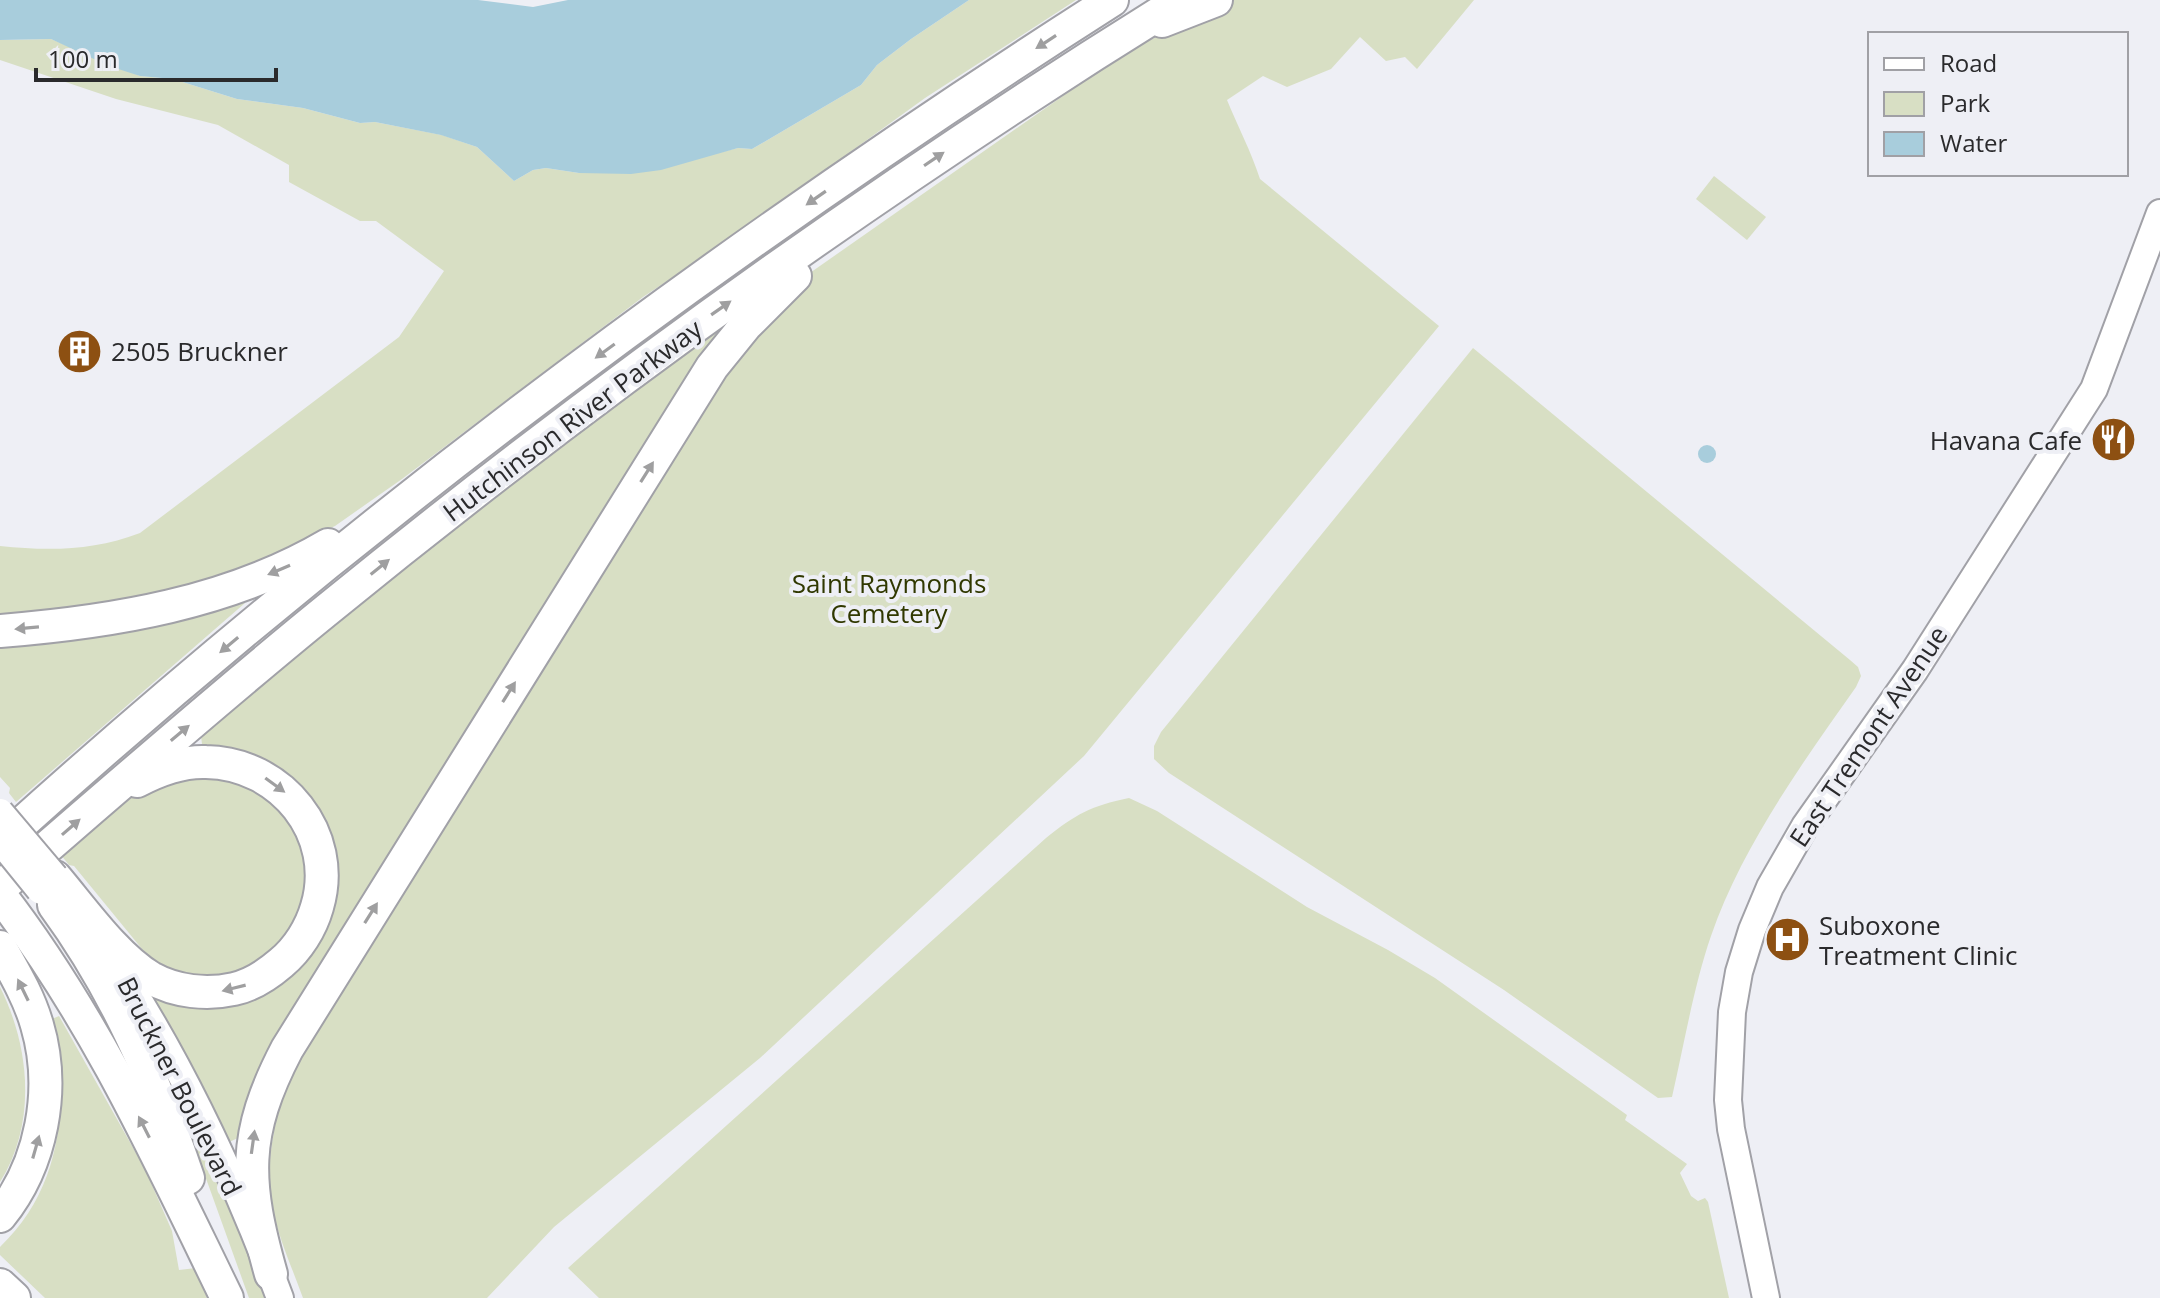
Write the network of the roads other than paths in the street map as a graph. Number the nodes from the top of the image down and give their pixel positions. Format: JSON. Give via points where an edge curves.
{"nodes":[{"id":1,"x":1112,"y":0,"type":"edge"},
{"id":2,"x":1181,"y":0,"type":"edge"},
{"id":3,"x":1216,"y":0,"type":"edge"},
{"id":4,"x":1122,"y":36,"type":"junction"},
{"id":5,"x":873,"y":201,"type":"junction"},
{"id":6,"x":2160,"y":213,"type":"edge"},
{"id":7,"x":420,"y":490,"type":"junction"},
{"id":8,"x":0,"y":631,"type":"edge"},
{"id":9,"x":99,"y":802,"type":"junction"},
{"id":10,"x":0,"y":812,"type":"edge"},
{"id":11,"x":0,"y":836,"type":"edge"},
{"id":12,"x":0,"y":843,"type":"edge"},
{"id":13,"x":49,"y":883,"type":"junction"},
{"id":14,"x":0,"y":888,"type":"edge"},
{"id":15,"x":0,"y":895,"type":"edge"},
{"id":16,"x":2,"y":951,"type":"edge"},
{"id":17,"x":0,"y":1216,"type":"edge"},
{"id":18,"x":0,"y":1285,"type":"edge"},
{"id":19,"x":275,"y":1286,"type":"edge"},
{"id":20,"x":14,"y":1298,"type":"edge"},
{"id":21,"x":228,"y":1298,"type":"edge"},
{"id":22,"x":1766,"y":1298,"type":"edge"}],
"edges":[{"from":1,"to":7,"type":"highway","name":"Hutchinson River Parkway","one_way":true,"via":[[706,276]]},
{"from":2,"to":4,"type":"highway","name":"Hutchinson River Parkway"},
{"from":3,"to":4,"type":"highway"},
{"from":5,"to":4,"type":"highway","name":"Hutchinson River Parkway","one_way":true},
{"from":9,"to":5,"type":"highway","name":"Hutchinson River Parkway","one_way":true,"via":[[477,490],[673,342]]},
{"from":19,"to":5,"type":"highway","one_way":true,"via":[[252,1192],[252,1145],[268,1087],[294,1036],[712,367],[767,302]]},
{"from":6,"to":22,"type":"main road","name":"East Tremont Avenue","via":[[2094,389],[1915,670],[1805,826],[1752,930],[1730,1024],[1728,1106]]},
{"from":7,"to":8,"type":"highway","one_way":true,"via":[[305,558],[225,591],[113,617]]},
{"from":7,"to":12,"type":"highway","name":"Hutchinson River Parkway","one_way":true},
{"from":9,"to":13,"type":"highway","one_way":true,"via":[[143,778],[191,762],[236,765],[271,781],[301,811],[319,851],[320,894],[305,935],[278,966],[244,986],[216,992],[176,988],[138,968]]},
{"from":14,"to":9,"type":"highway","name":"Hutchinson River Parkway","one_way":true},
{"from":10,"to":13,"type":"main road","name":"Bruckner Boulevard","bridge":true},
{"from":11,"to":13,"type":"highway","bridge":true},
{"from":13,"to":19,"type":"main road","name":"Bruckner Boulevard","via":[[126,978],[173,1061],[225,1166]]},
{"from":13,"to":21,"type":"highway","via":[[132,1033]]},
{"from":21,"to":15,"type":"highway","one_way":true,"via":[[114,1070]]},
{"from":17,"to":16,"type":"highway","one_way":true,"via":[[31,1164],[45,1093],[37,1024]]},
{"from":18,"to":20,"type":"highway"}]}
